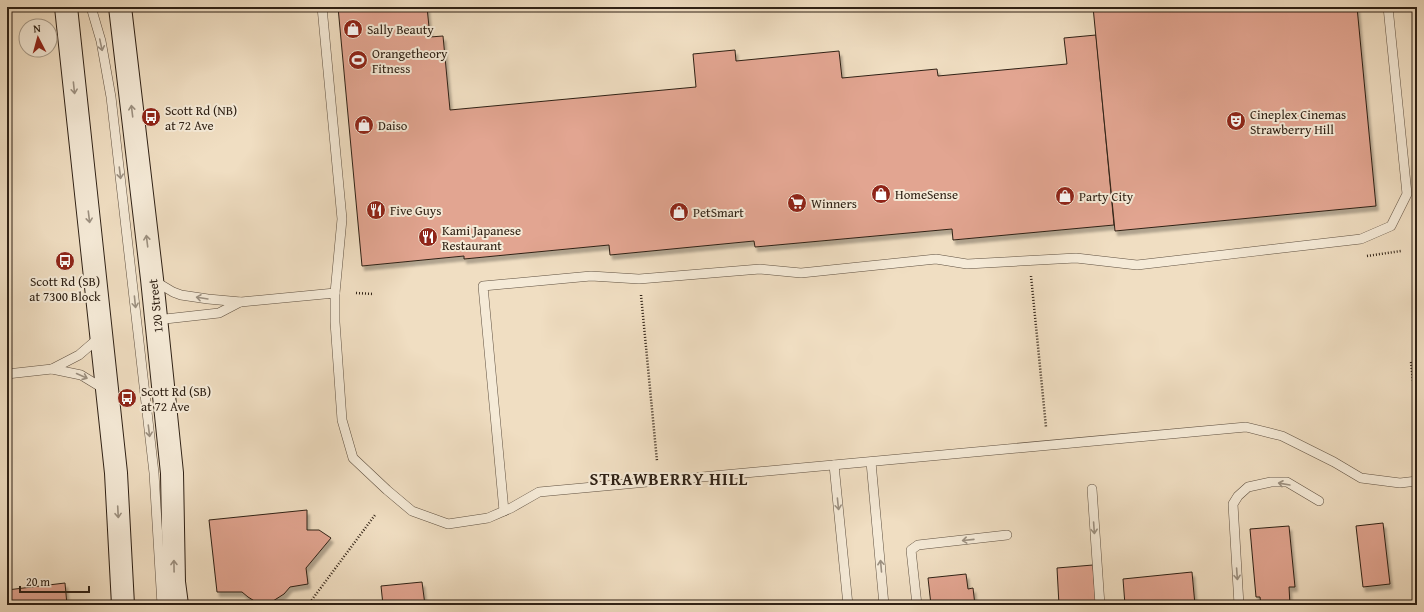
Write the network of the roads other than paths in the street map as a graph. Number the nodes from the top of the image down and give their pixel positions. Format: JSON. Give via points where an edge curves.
{"nodes":[{"id":1,"x":66,"y":7,"type":"edge"},
{"id":2,"x":91,"y":7,"type":"edge"},
{"id":3,"x":120,"y":7,"type":"edge"},
{"id":4,"x":322,"y":7,"type":"edge"},
{"id":5,"x":1388,"y":7,"type":"edge"},
{"id":6,"x":152,"y":279,"type":"junction"},
{"id":7,"x":335,"y":293,"type":"junction"},
{"id":8,"x":241,"y":302,"type":"junction"},
{"id":9,"x":156,"y":320,"type":"junction"},
{"id":10,"x":102,"y":335,"type":"junction"},
{"id":11,"x":52,"y":369,"type":"junction"},
{"id":12,"x":7,"y":374,"type":"edge"},
{"id":13,"x":108,"y":392,"type":"junction"},
{"id":14,"x":871,"y":462,"type":"junction"},
{"id":15,"x":834,"y":465,"type":"junction"},
{"id":16,"x":1417,"y":481,"type":"edge"},
{"id":17,"x":1092,"y":489,"type":"dead end"},
{"id":18,"x":1319,"y":501,"type":"dead end"},
{"id":19,"x":504,"y":511,"type":"junction"},
{"id":20,"x":1007,"y":535,"type":"dead end"},
{"id":21,"x":123,"y":605,"type":"edge"},
{"id":22,"x":162,"y":605,"type":"edge"},
{"id":23,"x":177,"y":605,"type":"edge"},
{"id":24,"x":848,"y":605,"type":"edge"},
{"id":25,"x":884,"y":605,"type":"edge"},
{"id":26,"x":917,"y":605,"type":"edge"},
{"id":27,"x":1100,"y":605,"type":"edge"},
{"id":28,"x":1239,"y":605,"type":"edge"}],
"edges":[{"from":1,"to":10,"type":"main road","one_way":true},
{"from":2,"to":22,"type":"lane","one_way":true,"via":[[101,41],[111,97],[154,473]]},
{"from":6,"to":3,"type":"main road","name":"120 Street","one_way":true},
{"from":4,"to":7,"type":"lane","via":[[342,219]]},
{"from":5,"to":19,"type":"lane","via":[[1407,194],[1392,226],[1361,239],[1137,265],[1076,258],[967,264],[936,259],[801,273],[760,269],[639,279],[591,276],[483,286]]},
{"from":8,"to":6,"type":"lane","one_way":true,"via":[[181,295]]},
{"from":6,"to":9,"type":"main road","name":"120 Street"},
{"from":7,"to":8,"type":"lane"},
{"from":7,"to":19,"type":"lane","via":[[342,420],[353,458],[412,511],[448,524],[488,518]]},
{"from":8,"to":9,"type":"lane","via":[[219,313]]},
{"from":23,"to":9,"type":"main road","name":"120 Street","one_way":true,"via":[[174,582],[172,473]]},
{"from":10,"to":11,"type":"lane","via":[[79,355]]},
{"from":10,"to":13,"type":"main road"},
{"from":11,"to":12,"type":"lane"},
{"from":11,"to":13,"type":"lane","one_way":true,"via":[[81,374]]},
{"from":13,"to":21,"type":"main road","one_way":true,"via":[[116,473]]},
{"from":14,"to":15,"type":"lane"},
{"from":14,"to":16,"type":"lane","via":[[1246,426],[1282,436],[1361,478]]},
{"from":25,"to":14,"type":"lane","one_way":true},
{"from":15,"to":19,"type":"lane","via":[[538,492]]},
{"from":15,"to":24,"type":"lane","one_way":true},
{"from":17,"to":27,"type":"lane","one_way":true},
{"from":18,"to":28,"type":"lane","one_way":true,"via":[[1287,482],[1271,482],[1248,487],[1238,496],[1233,504]]},
{"from":20,"to":26,"type":"lane","one_way":true,"via":[[918,545],[911,550]]}]}
